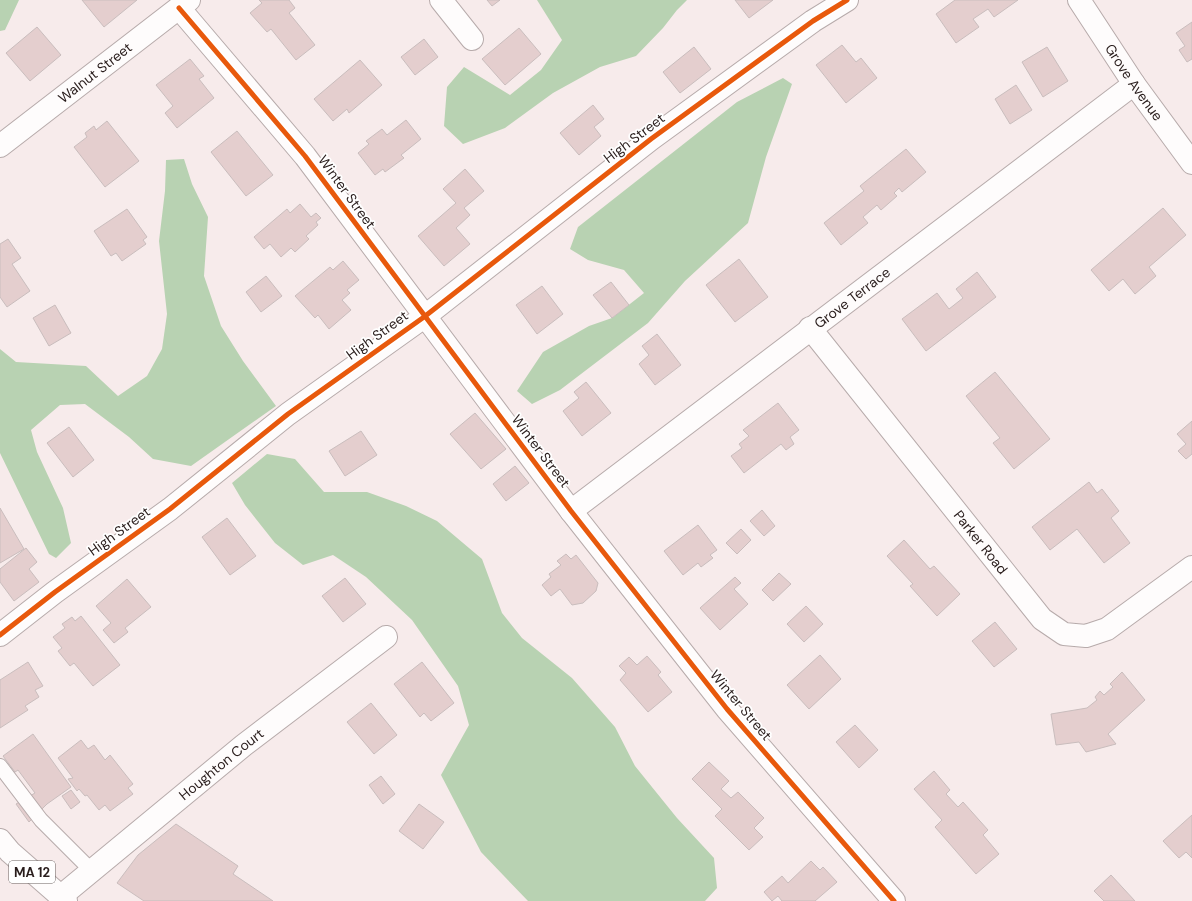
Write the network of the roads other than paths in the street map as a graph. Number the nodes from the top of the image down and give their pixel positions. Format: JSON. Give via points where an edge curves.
{"nodes":[{"id":1,"x":442,"y":0,"type":"edge"},
{"id":2,"x":847,"y":0,"type":"edge"},
{"id":3,"x":1079,"y":0,"type":"edge"},
{"id":4,"x":184,"y":4,"type":"edge"},
{"id":5,"x":472,"y":40,"type":"dead end"},
{"id":6,"x":1134,"y":84,"type":"junction"},
{"id":7,"x":0,"y":146,"type":"edge"},
{"id":8,"x":1192,"y":163,"type":"edge"},
{"id":9,"x":424,"y":316,"type":"junction"},
{"id":10,"x":810,"y":328,"type":"junction"},
{"id":11,"x":571,"y":511,"type":"junction"},
{"id":12,"x":1192,"y":567,"type":"edge"},
{"id":13,"x":0,"y":634,"type":"edge"},
{"id":14,"x":386,"y":637,"type":"dead end"},
{"id":15,"x":0,"y":766,"type":"edge"},
{"id":16,"x":0,"y":840,"type":"edge"},
{"id":17,"x":92,"y":871,"type":"junction"},
{"id":18,"x":63,"y":899,"type":"edge"},
{"id":19,"x":894,"y":901,"type":"edge"}],
"edges":[{"from":1,"to":5,"type":"street"},
{"from":2,"to":9,"type":"street","name":"High Street","via":[[813,21],[651,139]]},
{"from":3,"to":6,"type":"street","name":"Grove Avenue"},
{"from":4,"to":7,"type":"street","name":"Walnut Street"},
{"from":4,"to":9,"type":"street","name":"Winter Street","via":[[305,156]]},
{"from":6,"to":8,"type":"street","name":"Grove Avenue"},
{"from":6,"to":10,"type":"street","name":"Grove Terrace"},
{"from":9,"to":11,"type":"street","name":"Winter Street"},
{"from":9,"to":13,"type":"street","name":"High Street","via":[[288,414],[170,509]]},
{"from":10,"to":11,"type":"street","name":"Grove Terrace"},
{"from":10,"to":12,"type":"street","name":"Parker Road","via":[[1042,619],[1064,634],[1086,636],[1106,629]]},
{"from":11,"to":19,"type":"street","name":"Winter Street","via":[[727,709]]},
{"from":14,"to":17,"type":"street","name":"Houghton Court","via":[[244,745]]},
{"from":15,"to":17,"type":"lane","via":[[41,820]]},
{"from":16,"to":18,"type":"street","number":"MA 12"},
{"from":17,"to":18,"type":"street","name":"Houghton Court"}]}
